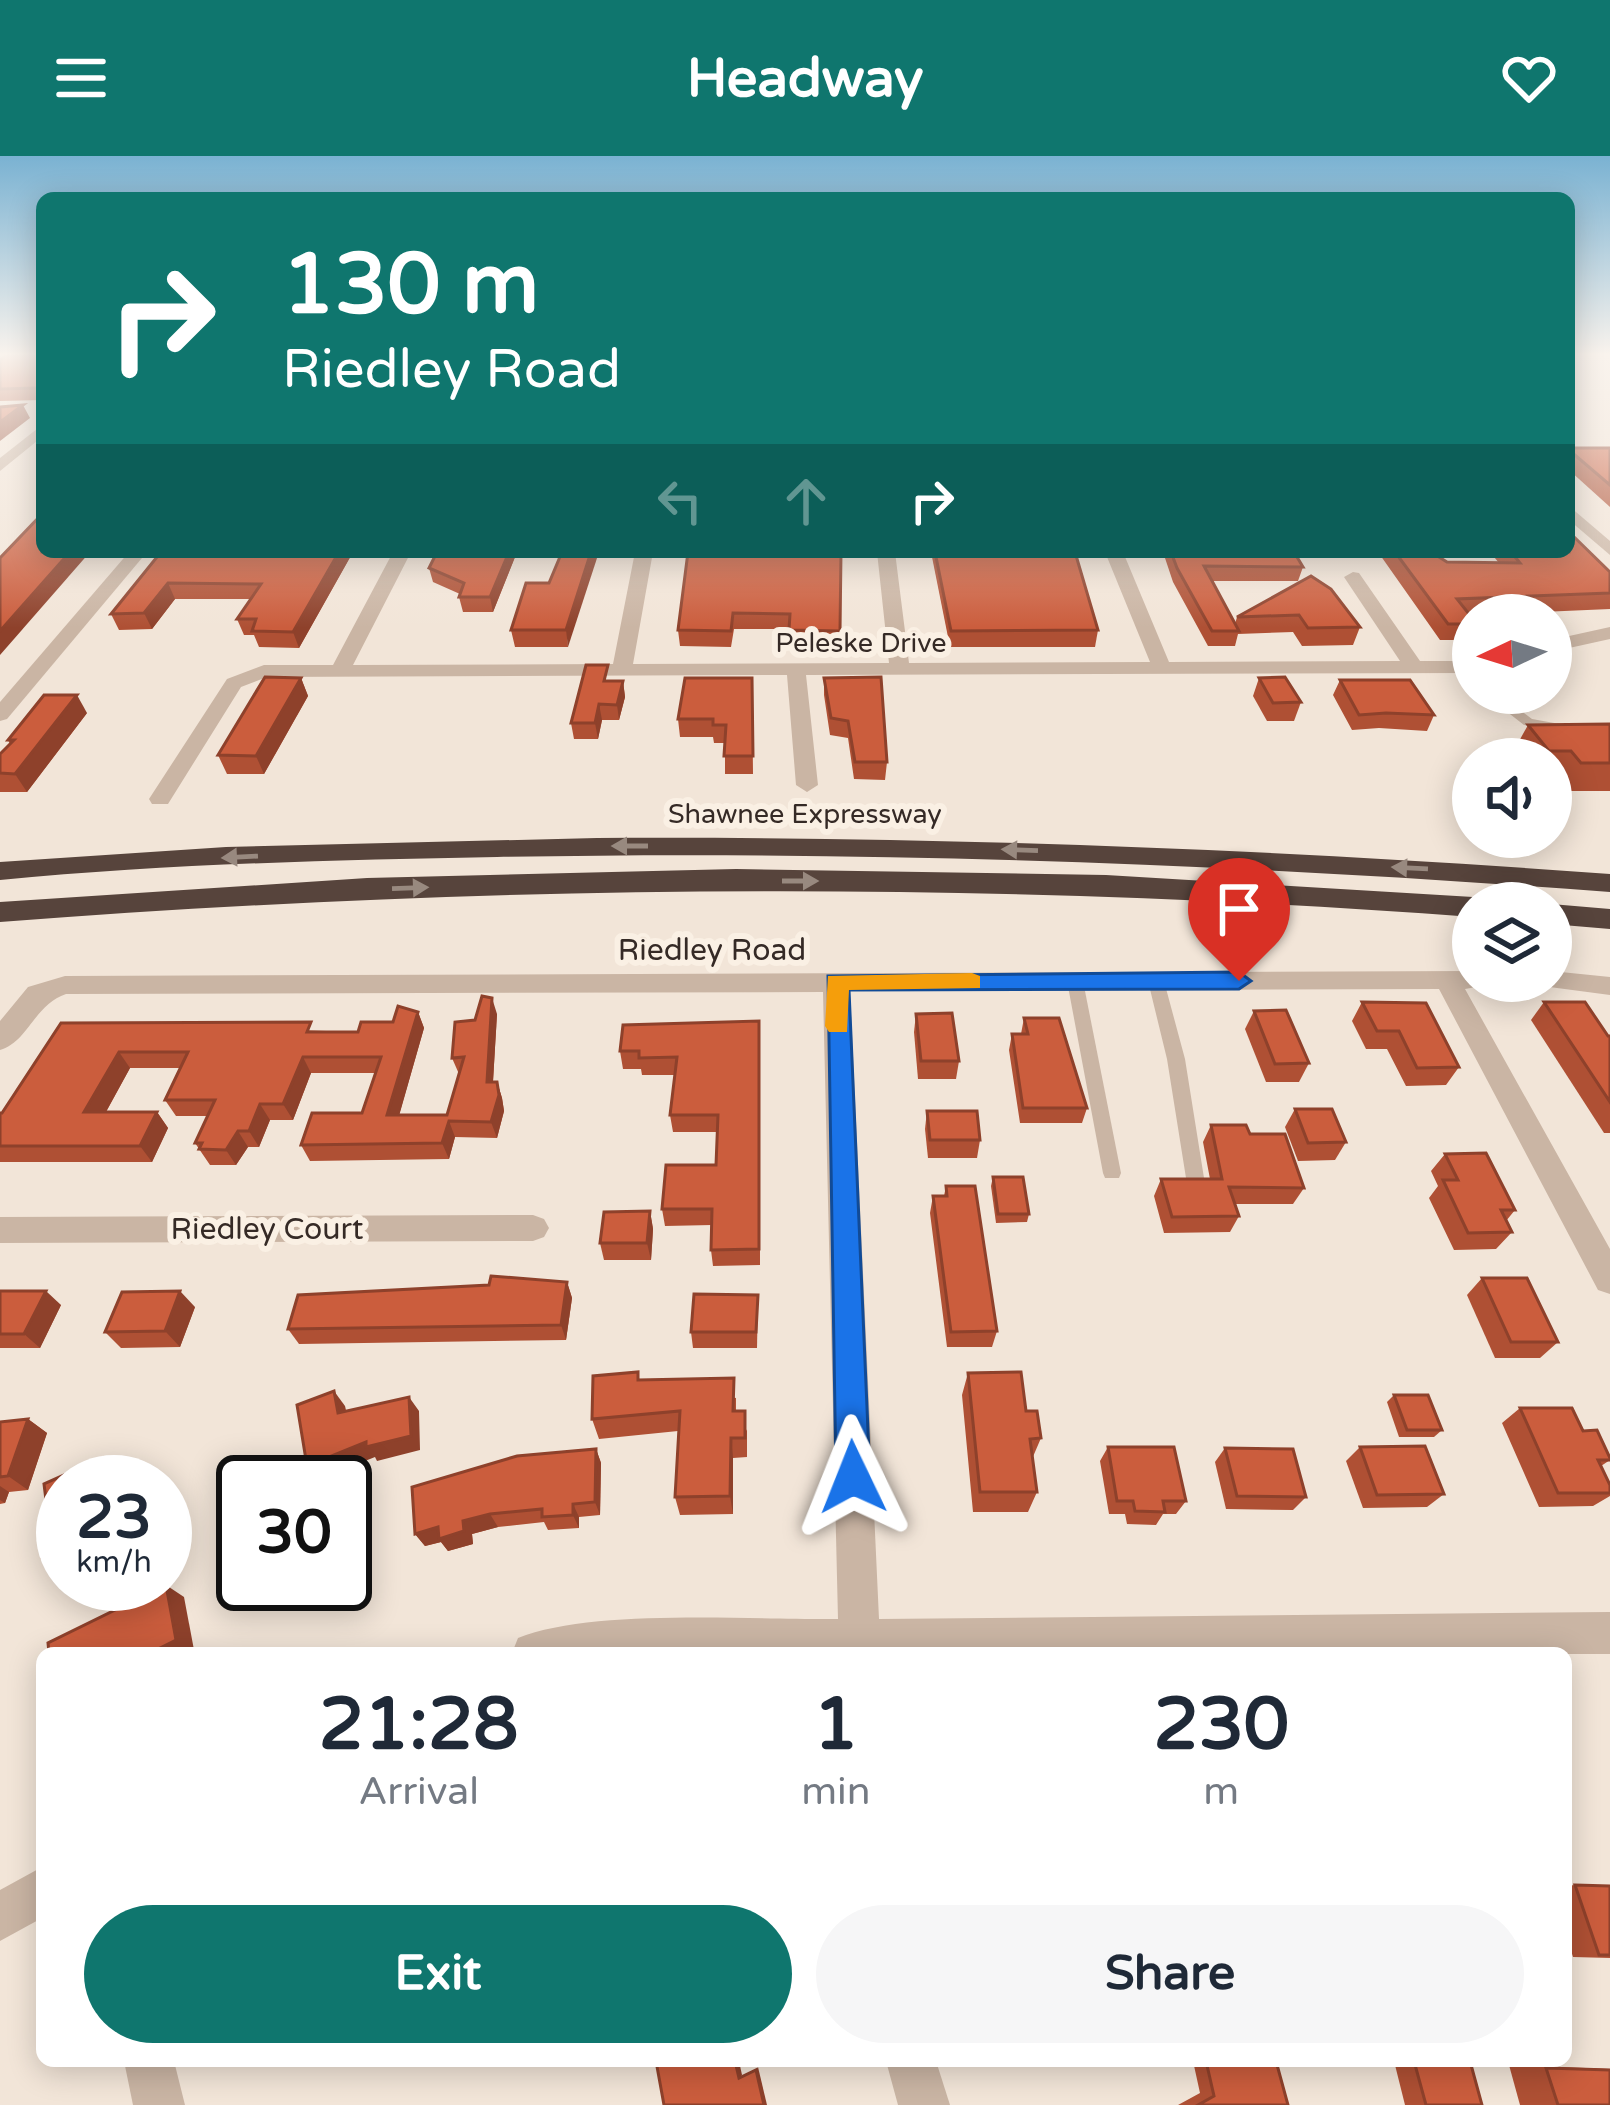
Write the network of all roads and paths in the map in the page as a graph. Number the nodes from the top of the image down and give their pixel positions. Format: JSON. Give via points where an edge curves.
{"nodes":[{"id":1,"x":23,"y":446,"type":"edge"},
{"id":2,"x":0,"y":466,"type":"edge"},
{"id":3,"x":1575,"y":517,"type":"edge"},
{"id":4,"x":1610,"y":550,"type":"edge"},
{"id":5,"x":133,"y":558,"type":"edge"},
{"id":6,"x":398,"y":558,"type":"edge"},
{"id":7,"x":643,"y":558,"type":"edge"},
{"id":8,"x":887,"y":558,"type":"edge"},
{"id":9,"x":1116,"y":558,"type":"edge"},
{"id":10,"x":1353,"y":577,"type":"dead end"},
{"id":11,"x":1610,"y":633,"type":"edge"},
{"id":12,"x":1572,"y":641,"type":"edge"},
{"id":13,"x":340,"y":670,"type":"junction"},
{"id":14,"x":622,"y":670,"type":"junction"},
{"id":15,"x":796,"y":670,"type":"junction"},
{"id":16,"x":900,"y":670,"type":"junction"},
{"id":17,"x":1163,"y":670,"type":"junction"},
{"id":18,"x":1416,"y":670,"type":"junction"},
{"id":19,"x":1452,"y":671,"type":"edge"},
{"id":20,"x":1516,"y":714,"type":"edge"},
{"id":21,"x":0,"y":716,"type":"edge"},
{"id":22,"x":1610,"y":737,"type":"edge"},
{"id":23,"x":807,"y":785,"type":"dead end"},
{"id":24,"x":160,"y":799,"type":"dead end"},
{"id":25,"x":0,"y":872,"type":"edge"},
{"id":26,"x":1610,"y":883,"type":"edge"},
{"id":27,"x":1452,"y":906,"type":"edge"},
{"id":28,"x":0,"y":912,"type":"edge"},
{"id":29,"x":1572,"y":916,"type":"edge"},
{"id":30,"x":1610,"y":919,"type":"edge"},
{"id":31,"x":1452,"y":980,"type":"edge"},
{"id":32,"x":1075,"y":981,"type":"junction"},
{"id":33,"x":1156,"y":981,"type":"junction"},
{"id":34,"x":836,"y":982,"type":"junction"},
{"id":35,"x":1572,"y":982,"type":"edge"},
{"id":36,"x":1610,"y":986,"type":"edge"},
{"id":37,"x":1471,"y":1002,"type":"edge"},
{"id":38,"x":0,"y":1040,"type":"edge"},
{"id":39,"x":1112,"y":1174,"type":"dead end"},
{"id":40,"x":1196,"y":1178,"type":"edge"},
{"id":41,"x":533,"y":1228,"type":"dead end"},
{"id":42,"x":0,"y":1230,"type":"edge"},
{"id":43,"x":1610,"y":1280,"type":"edge"},
{"id":44,"x":1610,"y":1633,"type":"edge"},
{"id":45,"x":580,"y":1647,"type":"edge"},
{"id":46,"x":860,"y":1647,"type":"edge"},
{"id":47,"x":36,"y":1895,"type":"edge"},
{"id":48,"x":0,"y":1917,"type":"edge"},
{"id":49,"x":150,"y":2067,"type":"edge"},
{"id":50,"x":913,"y":2067,"type":"edge"},
{"id":51,"x":159,"y":2105,"type":"edge"},
{"id":52,"x":925,"y":2105,"type":"edge"}],
"edges":[{"from":1,"to":2,"type":"street"},
{"from":3,"to":4,"type":"street"},
{"from":5,"to":21,"type":"street"},
{"from":6,"to":13,"type":"street"},
{"from":7,"to":14,"type":"street"},
{"from":8,"to":16,"type":"street"},
{"from":9,"to":17,"type":"street"},
{"from":10,"to":18,"type":"street"},
{"from":11,"to":12,"type":"street"},
{"from":13,"to":14,"type":"street","name":"Peleske Drive"},
{"from":13,"to":24,"type":"street","name":"Peleske Drive","via":[[250,674],[234,683]]},
{"from":14,"to":15,"type":"street","name":"Peleske Drive"},
{"from":15,"to":16,"type":"street","name":"Peleske Drive"},
{"from":15,"to":23,"type":"street"},
{"from":16,"to":17,"type":"street","name":"Peleske Drive"},
{"from":17,"to":18,"type":"street","name":"Peleske Drive"},
{"from":18,"to":19,"type":"street","name":"Peleske Drive"},
{"from":20,"to":22,"type":"lane"},
{"from":26,"to":25,"type":"highway","name":"Shawnee Expressway","one_way":true,"via":[[1152,854],[755,845],[315,853]]},
{"from":28,"to":27,"type":"highway","one_way":true,"via":[[366,889],[714,880],[1096,887]]},
{"from":29,"to":30,"type":"highway"},
{"from":31,"to":33,"type":"street","name":"Riedley Road"},
{"from":32,"to":33,"type":"street","name":"Riedley Road"},
{"from":32,"to":34,"type":"street","name":"Riedley Road"},
{"from":32,"to":39,"type":"lane"},
{"from":33,"to":40,"type":"lane"},
{"from":34,"to":38,"type":"street","name":"Riedley Road","via":[[64,985],[38,994]]},
{"from":34,"to":46,"type":"street"},
{"from":35,"to":36,"type":"street"},
{"from":37,"to":43,"type":"street"},
{"from":41,"to":42,"type":"street","name":"Riedley Court"},
{"from":44,"to":46,"type":"street"},
{"from":45,"to":46,"type":"street"},
{"from":47,"to":48,"type":"street"},
{"from":49,"to":51,"type":"street"},
{"from":50,"to":52,"type":"street"}]}
